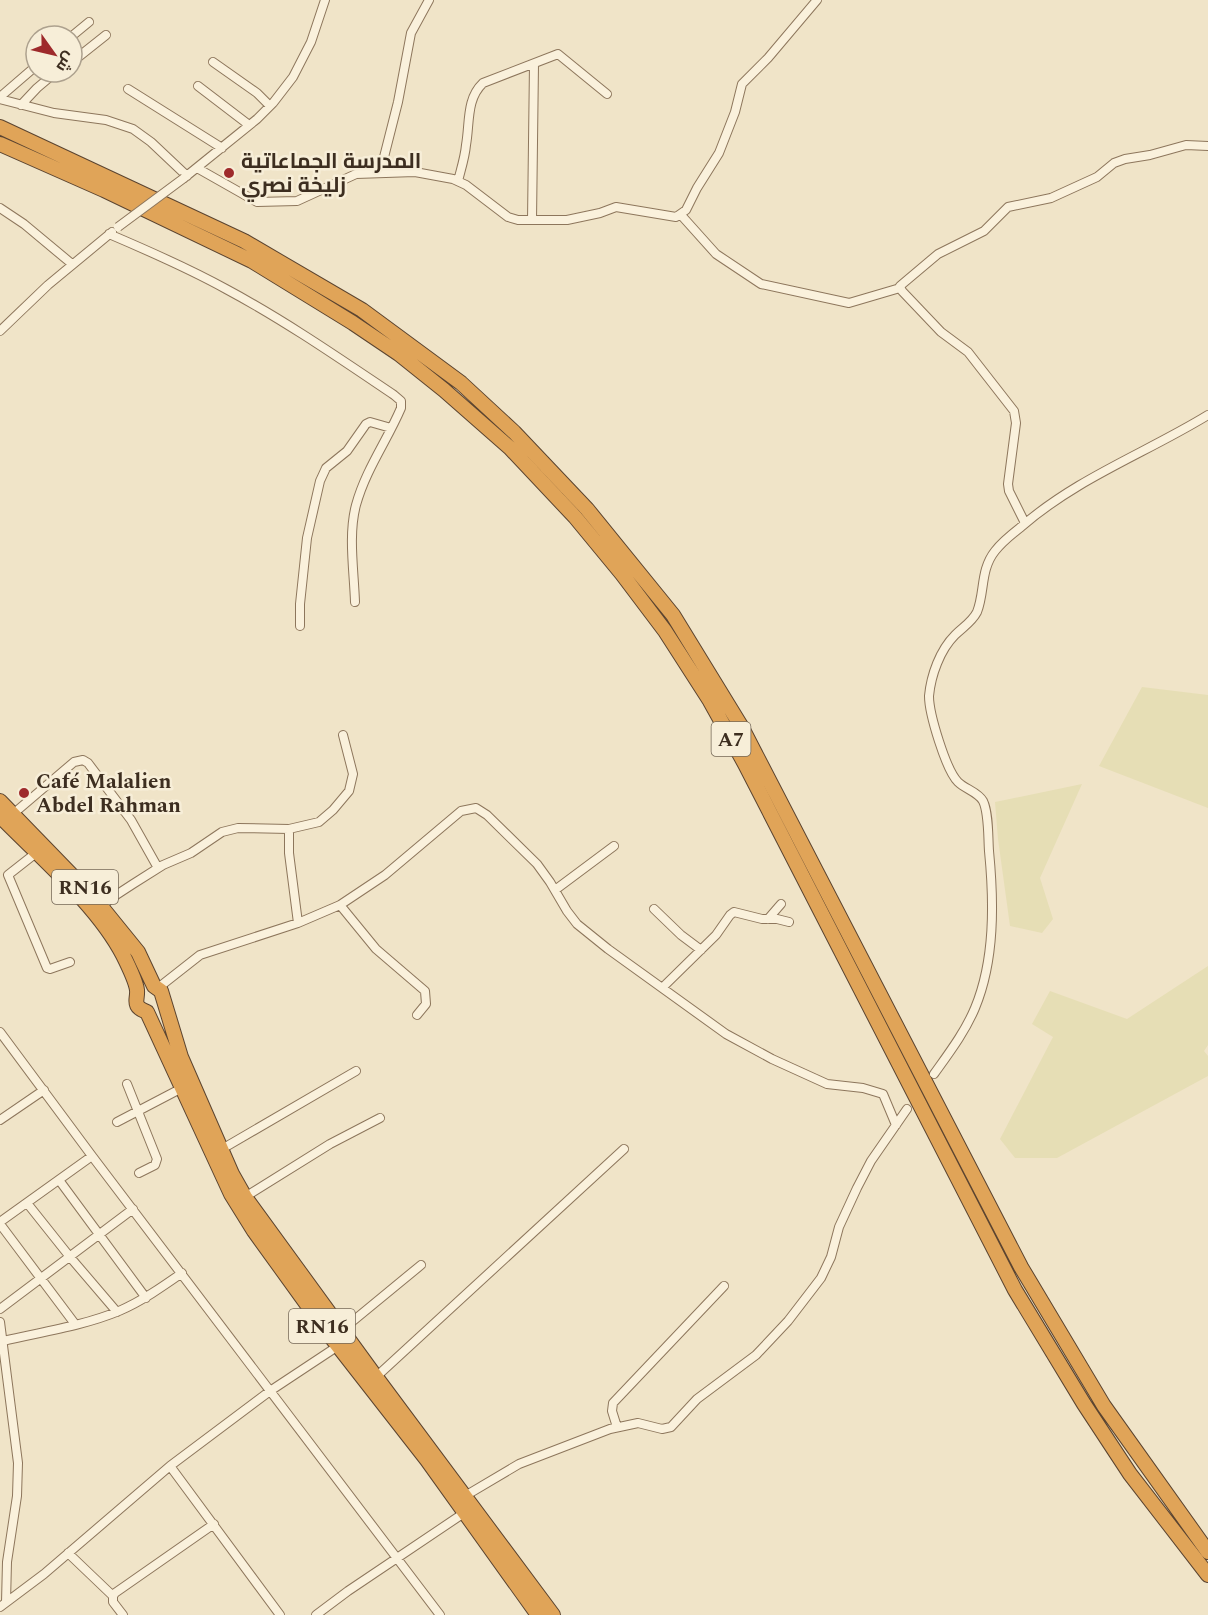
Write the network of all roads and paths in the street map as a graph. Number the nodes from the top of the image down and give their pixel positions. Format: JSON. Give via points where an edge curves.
{"nodes":[{"id":1,"x":325,"y":0,"type":"edge"},
{"id":2,"x":429,"y":0,"type":"edge"},
{"id":3,"x":817,"y":0,"type":"edge"},
{"id":4,"x":89,"y":22,"type":"dead end"},
{"id":5,"x":84,"y":26,"type":"edge"},
{"id":6,"x":106,"y":35,"type":"dead end"},
{"id":7,"x":84,"y":52,"type":"edge"},
{"id":8,"x":213,"y":62,"type":"dead end"},
{"id":9,"x":534,"y":64,"type":"junction"},
{"id":10,"x":24,"y":77,"type":"edge"},
{"id":11,"x":40,"y":84,"type":"edge"},
{"id":12,"x":198,"y":86,"type":"dead end"},
{"id":13,"x":128,"y":89,"type":"dead end"},
{"id":14,"x":608,"y":94,"type":"dead end"},
{"id":15,"x":0,"y":98,"type":"edge"},
{"id":16,"x":21,"y":105,"type":"junction"},
{"id":17,"x":270,"y":106,"type":"junction"},
{"id":18,"x":249,"y":125,"type":"junction"},
{"id":19,"x":0,"y":127,"type":"edge"},
{"id":20,"x":0,"y":144,"type":"edge"},
{"id":21,"x":1208,"y":146,"type":"edge"},
{"id":22,"x":222,"y":148,"type":"junction"},
{"id":23,"x":198,"y":168,"type":"junction"},
{"id":24,"x":377,"y":171,"type":"junction"},
{"id":25,"x":186,"y":177,"type":"junction"},
{"id":26,"x":458,"y":181,"type":"junction"},
{"id":27,"x":0,"y":208,"type":"edge"},
{"id":28,"x":681,"y":215,"type":"junction"},
{"id":29,"x":532,"y":220,"type":"junction"},
{"id":30,"x":109,"y":234,"type":"junction"},
{"id":31,"x":72,"y":264,"type":"junction"},
{"id":32,"x":900,"y":288,"type":"junction"},
{"id":33,"x":0,"y":331,"type":"edge"},
{"id":34,"x":1208,"y":415,"type":"edge"},
{"id":35,"x":391,"y":428,"type":"junction"},
{"id":36,"x":1026,"y":523,"type":"junction"},
{"id":37,"x":355,"y":602,"type":"dead end"},
{"id":38,"x":300,"y":626,"type":"dead end"},
{"id":39,"x":343,"y":735,"type":"dead end"},
{"id":40,"x":0,"y":801,"type":"edge"},
{"id":41,"x":6,"y":815,"type":"edge"},
{"id":42,"x":289,"y":829,"type":"junction"},
{"id":43,"x":614,"y":846,"type":"dead end"},
{"id":44,"x":36,"y":853,"type":"junction"},
{"id":45,"x":158,"y":868,"type":"junction"},
{"id":46,"x":4,"y":876,"type":"edge"},
{"id":47,"x":555,"y":890,"type":"junction"},
{"id":48,"x":781,"y":904,"type":"dead end"},
{"id":49,"x":340,"y":905,"type":"junction"},
{"id":50,"x":102,"y":907,"type":"junction"},
{"id":51,"x":654,"y":909,"type":"dead end"},
{"id":52,"x":768,"y":919,"type":"junction"},
{"id":53,"x":789,"y":922,"type":"dead end"},
{"id":54,"x":298,"y":923,"type":"junction"},
{"id":55,"x":701,"y":950,"type":"junction"},
{"id":56,"x":70,"y":962,"type":"dead end"},
{"id":57,"x":662,"y":988,"type":"junction"},
{"id":58,"x":138,"y":991,"type":"junction"},
{"id":59,"x":158,"y":991,"type":"junction"},
{"id":60,"x":147,"y":1012,"type":"junction"},
{"id":61,"x":417,"y":1015,"type":"dead end"},
{"id":62,"x":0,"y":1032,"type":"edge"},
{"id":63,"x":356,"y":1071,"type":"dead end"},
{"id":64,"x":934,"y":1074,"type":"dead end"},
{"id":65,"x":127,"y":1084,"type":"dead end"},
{"id":66,"x":182,"y":1088,"type":"junction"},
{"id":67,"x":44,"y":1090,"type":"junction"},
{"id":68,"x":907,"y":1109,"type":"dead end"},
{"id":69,"x":137,"y":1112,"type":"junction"},
{"id":70,"x":380,"y":1118,"type":"dead end"},
{"id":71,"x":0,"y":1120,"type":"edge"},
{"id":72,"x":117,"y":1122,"type":"dead end"},
{"id":73,"x":896,"y":1125,"type":"junction"},
{"id":74,"x":222,"y":1149,"type":"junction"},
{"id":75,"x":624,"y":1149,"type":"dead end"},
{"id":76,"x":92,"y":1156,"type":"junction"},
{"id":77,"x":139,"y":1173,"type":"dead end"},
{"id":78,"x":59,"y":1180,"type":"junction"},
{"id":79,"x":245,"y":1197,"type":"junction"},
{"id":80,"x":27,"y":1203,"type":"junction"},
{"id":81,"x":133,"y":1209,"type":"junction"},
{"id":82,"x":0,"y":1223,"type":"edge"},
{"id":83,"x":99,"y":1234,"type":"junction"},
{"id":84,"x":70,"y":1257,"type":"junction"},
{"id":85,"x":422,"y":1265,"type":"dead end"},
{"id":86,"x":182,"y":1273,"type":"junction"},
{"id":87,"x":42,"y":1278,"type":"junction"},
{"id":88,"x":724,"y":1286,"type":"dead end"},
{"id":89,"x":146,"y":1298,"type":"junction"},
{"id":90,"x":0,"y":1309,"type":"edge"},
{"id":91,"x":117,"y":1312,"type":"junction"},
{"id":92,"x":0,"y":1322,"type":"edge"},
{"id":93,"x":75,"y":1324,"type":"junction"},
{"id":94,"x":342,"y":1330,"type":"junction"},
{"id":95,"x":3,"y":1341,"type":"junction"},
{"id":96,"x":338,"y":1346,"type":"junction"},
{"id":97,"x":376,"y":1377,"type":"junction"},
{"id":98,"x":4,"y":1385,"type":"edge"},
{"id":99,"x":270,"y":1391,"type":"junction"},
{"id":100,"x":617,"y":1427,"type":"junction"},
{"id":101,"x":170,"y":1466,"type":"junction"},
{"id":102,"x":465,"y":1496,"type":"junction"},
{"id":103,"x":464,"y":1513,"type":"junction"},
{"id":104,"x":214,"y":1524,"type":"junction"},
{"id":105,"x":68,"y":1552,"type":"junction"},
{"id":106,"x":1208,"y":1552,"type":"edge"},
{"id":107,"x":396,"y":1558,"type":"junction"},
{"id":108,"x":1208,"y":1575,"type":"edge"},
{"id":109,"x":113,"y":1596,"type":"junction"},
{"id":110,"x":3,"y":1604,"type":"edge"},
{"id":111,"x":123,"y":1615,"type":"edge"},
{"id":112,"x":280,"y":1615,"type":"edge"},
{"id":113,"x":316,"y":1615,"type":"edge"},
{"id":114,"x":440,"y":1615,"type":"edge"},
{"id":115,"x":538,"y":1615,"type":"edge"},
{"id":116,"x":553,"y":1615,"type":"edge"}],
"edges":[{"from":1,"to":17,"type":"street","via":[[311,42],[293,77]]},
{"from":2,"to":24,"type":"street","via":[[411,33],[398,102]]},
{"from":3,"to":28,"type":"street","via":[[742,84],[719,153]]},
{"from":4,"to":5,"type":"street"},
{"from":6,"to":7,"type":"street"},
{"from":8,"to":17,"type":"street"},
{"from":9,"to":14,"type":"street","via":[[560,55]]},
{"from":9,"to":26,"type":"street","via":[[483,83],[475,92]]},
{"from":9,"to":29,"type":"street"},
{"from":10,"to":15,"type":"street"},
{"from":11,"to":16,"type":"street"},
{"from":12,"to":18,"type":"street"},
{"from":13,"to":22,"type":"street"},
{"from":15,"to":16,"type":"street"},
{"from":16,"to":25,"type":"street","via":[[106,120],[133,129],[152,142]]},
{"from":17,"to":18,"type":"street"},
{"from":18,"to":22,"type":"street"},
{"from":19,"to":106,"type":"highway","number":"A7","via":[[244,241],[362,310],[461,383],[514,432],[601,526],[673,615],[741,726],[1021,1268],[1104,1406]]},
{"from":20,"to":108,"type":"highway","number":"A7","via":[[232,251],[353,322],[408,361],[494,433],[575,517],[665,631],[710,701],[1015,1290],[1130,1474]]},
{"from":21,"to":32,"type":"street","via":[[1186,145],[1125,159],[1051,198],[1008,207],[984,231],[938,254]]},
{"from":22,"to":23,"type":"street"},
{"from":23,"to":24,"type":"street","via":[[256,202],[265,203],[297,201],[356,174]]},
{"from":23,"to":25,"type":"street"},
{"from":24,"to":26,"type":"street","via":[[415,172]]},
{"from":25,"to":30,"type":"street","bridge":true},
{"from":26,"to":29,"type":"street","via":[[508,217]]},
{"from":27,"to":31,"type":"street"},
{"from":28,"to":29,"type":"street","via":[[616,207],[567,220]]},
{"from":28,"to":32,"type":"street","via":[[716,254],[761,284],[849,303]]},
{"from":30,"to":31,"type":"street"},
{"from":30,"to":35,"type":"street","via":[[228,290],[394,395],[402,405]]},
{"from":31,"to":33,"type":"street"},
{"from":32,"to":36,"type":"street","via":[[928,320],[968,352],[1014,411],[1008,484]]},
{"from":34,"to":36,"type":"street","via":[[1091,477]]},
{"from":35,"to":37,"type":"street","via":[[369,469],[356,506]]},
{"from":35,"to":38,"type":"street","via":[[366,424],[347,451],[323,472],[307,538]]},
{"from":36,"to":64,"type":"street","via":[[988,562],[976,614],[942,654],[929,696],[952,774],[982,801],[990,858],[991,926],[986,972],[975,1008]]},
{"from":39,"to":42,"type":"street","via":[[353,774],[349,791],[319,822]]},
{"from":40,"to":41,"type":"highway","number":"RN16"},
{"from":41,"to":44,"type":"highway","number":"RN16"},
{"from":41,"to":45,"type":"street","via":[[74,762],[83,760],[131,820]]},
{"from":41,"to":50,"type":"highway","number":"RN16"},
{"from":42,"to":45,"type":"street","via":[[230,829]]},
{"from":42,"to":54,"type":"street"},
{"from":43,"to":47,"type":"street"},
{"from":44,"to":46,"type":"street"},
{"from":44,"to":58,"type":"highway","number":"RN16","via":[[105,926]]},
{"from":45,"to":50,"type":"street"},
{"from":46,"to":56,"type":"street","via":[[47,968]]},
{"from":47,"to":49,"type":"street","via":[[537,864],[502,829],[481,810],[468,808],[385,875]]},
{"from":47,"to":57,"type":"street","via":[[577,924]]},
{"from":48,"to":52,"type":"street"},
{"from":49,"to":54,"type":"street"},
{"from":49,"to":61,"type":"street","via":[[376,949],[425,991],[426,1004]]},
{"from":50,"to":59,"type":"highway","number":"RN16","via":[[138,952]]},
{"from":51,"to":55,"type":"street"},
{"from":52,"to":53,"type":"street"},
{"from":52,"to":55,"type":"street","via":[[734,912]]},
{"from":54,"to":59,"type":"street","via":[[200,955]]},
{"from":55,"to":57,"type":"street"},
{"from":57,"to":73,"type":"street","via":[[726,1034],[772,1059],[826,1084],[883,1094]]},
{"from":58,"to":59,"type":"highway","via":[[145,985]]},
{"from":58,"to":60,"type":"highway","number":"RN16","via":[[137,1004]]},
{"from":59,"to":60,"type":"highway","via":[[159,1008]]},
{"from":59,"to":74,"type":"highway","number":"RN16","via":[[181,1057]]},
{"from":60,"to":66,"type":"highway","number":"RN16"},
{"from":62,"to":67,"type":"street"},
{"from":63,"to":74,"type":"street"},
{"from":65,"to":69,"type":"street"},
{"from":66,"to":69,"type":"street"},
{"from":66,"to":96,"type":"highway","number":"RN16","via":[[231,1194]]},
{"from":67,"to":71,"type":"street"},
{"from":67,"to":76,"type":"street"},
{"from":68,"to":73,"type":"street"},
{"from":69,"to":72,"type":"street"},
{"from":69,"to":77,"type":"street","via":[[157,1159],[155,1165]]},
{"from":70,"to":79,"type":"street"},
{"from":73,"to":100,"type":"street","via":[[857,1188],[821,1278],[777,1334],[756,1355],[697,1399],[671,1427],[662,1429],[638,1423]]},
{"from":74,"to":79,"type":"highway","number":"RN16"},
{"from":75,"to":97,"type":"street"},
{"from":76,"to":78,"type":"street"},
{"from":76,"to":81,"type":"street"},
{"from":78,"to":80,"type":"street"},
{"from":78,"to":83,"type":"street"},
{"from":79,"to":94,"type":"highway","number":"RN16"},
{"from":80,"to":82,"type":"street"},
{"from":80,"to":84,"type":"street"},
{"from":81,"to":83,"type":"street"},
{"from":81,"to":86,"type":"street"},
{"from":82,"to":87,"type":"street"},
{"from":83,"to":84,"type":"street"},
{"from":83,"to":89,"type":"street"},
{"from":84,"to":87,"type":"street"},
{"from":84,"to":91,"type":"street"},
{"from":85,"to":94,"type":"street"},
{"from":86,"to":89,"type":"street"},
{"from":86,"to":99,"type":"street"},
{"from":87,"to":90,"type":"street"},
{"from":87,"to":93,"type":"street"},
{"from":88,"to":100,"type":"street","via":[[613,1403]]},
{"from":89,"to":91,"type":"street"},
{"from":91,"to":93,"type":"street"},
{"from":92,"to":95,"type":"street"},
{"from":93,"to":95,"type":"street"},
{"from":94,"to":97,"type":"highway","number":"RN16"},
{"from":95,"to":98,"type":"street"},
{"from":96,"to":99,"type":"street"},
{"from":96,"to":103,"type":"highway","number":"RN16"},
{"from":97,"to":102,"type":"highway","number":"RN16"},
{"from":98,"to":110,"type":"street","via":[[18,1479]]},
{"from":99,"to":101,"type":"street"},
{"from":99,"to":107,"type":"street"},
{"from":100,"to":102,"type":"street","via":[[519,1464]]},
{"from":101,"to":104,"type":"street"},
{"from":101,"to":105,"type":"street"},
{"from":102,"to":116,"type":"highway","number":"RN16"},
{"from":103,"to":107,"type":"street"},
{"from":103,"to":115,"type":"highway","number":"RN16"},
{"from":104,"to":109,"type":"street"},
{"from":104,"to":112,"type":"street"},
{"from":105,"to":109,"type":"street"},
{"from":105,"to":110,"type":"street"},
{"from":107,"to":113,"type":"street"},
{"from":107,"to":114,"type":"street"},
{"from":109,"to":111,"type":"street"}]}
